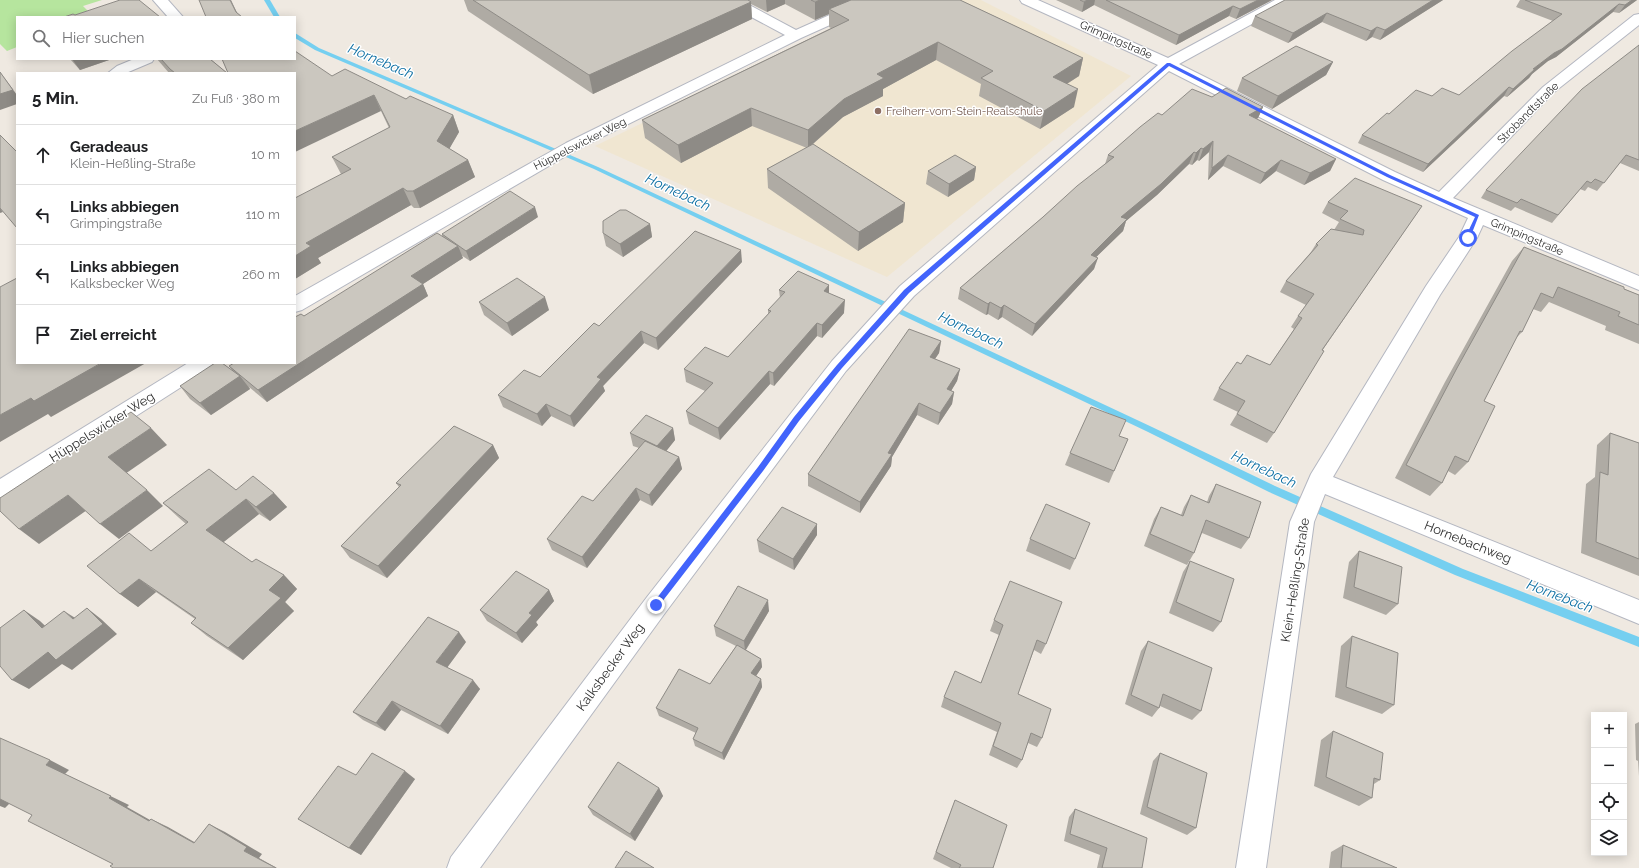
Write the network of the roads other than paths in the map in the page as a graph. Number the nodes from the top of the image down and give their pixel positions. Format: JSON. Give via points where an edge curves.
{"nodes":[{"id":1,"x":160,"y":0,"type":"edge"},
{"id":2,"x":730,"y":0,"type":"edge"},
{"id":3,"x":874,"y":0,"type":"edge"},
{"id":4,"x":1027,"y":0,"type":"edge"},
{"id":5,"x":1284,"y":0,"type":"edge"},
{"id":6,"x":175,"y":16,"type":"edge"},
{"id":7,"x":1639,"y":18,"type":"edge"},
{"id":8,"x":796,"y":35,"type":"junction"},
{"id":9,"x":145,"y":60,"type":"edge"},
{"id":10,"x":1168,"y":64,"type":"junction"},
{"id":11,"x":121,"y":72,"type":"edge"},
{"id":12,"x":1442,"y":199,"type":"junction"},
{"id":13,"x":1478,"y":216,"type":"junction"},
{"id":14,"x":1639,"y":284,"type":"edge"},
{"id":15,"x":296,"y":304,"type":"edge"},
{"id":16,"x":202,"y":364,"type":"edge"},
{"id":17,"x":1318,"y":482,"type":"junction"},
{"id":18,"x":0,"y":491,"type":"edge"},
{"id":19,"x":1639,"y":612,"type":"edge"},
{"id":20,"x":462,"y":868,"type":"edge"},
{"id":21,"x":1251,"y":868,"type":"edge"}],
"edges":[{"from":1,"to":6,"type":"street"},
{"from":2,"to":8,"type":"street"},
{"from":3,"to":8,"type":"street","name":"Hüppelswicker Weg"},
{"from":4,"to":10,"type":"street","name":"Grimpingstraße"},
{"from":5,"to":10,"type":"street","name":"Kalksbecker Weg"},
{"from":7,"to":12,"type":"street","name":"Strobandtstraße","via":[[1548,90]]},
{"from":8,"to":15,"type":"street","name":"Hüppelswicker Weg","via":[[572,146]]},
{"from":9,"to":11,"type":"street"},
{"from":10,"to":12,"type":"street","name":"Grimpingstraße","via":[[1389,176]]},
{"from":10,"to":20,"type":"street","name":"Kalksbecker Weg","via":[[906,291],[881,318],[797,419]]},
{"from":12,"to":13,"type":"street","name":"Grimpingstraße"},
{"from":13,"to":14,"type":"street","name":"Grimpingstraße"},
{"from":13,"to":17,"type":"street","name":"Klein-Heßling-Straße","via":[[1468,238],[1433,291]]},
{"from":16,"to":18,"type":"street","name":"Hüppelswicker Weg"},
{"from":17,"to":19,"type":"street","name":"Hornebachweg"},
{"from":17,"to":21,"type":"street","name":"Klein-Heßling-Straße","via":[[1302,522]]}]}
